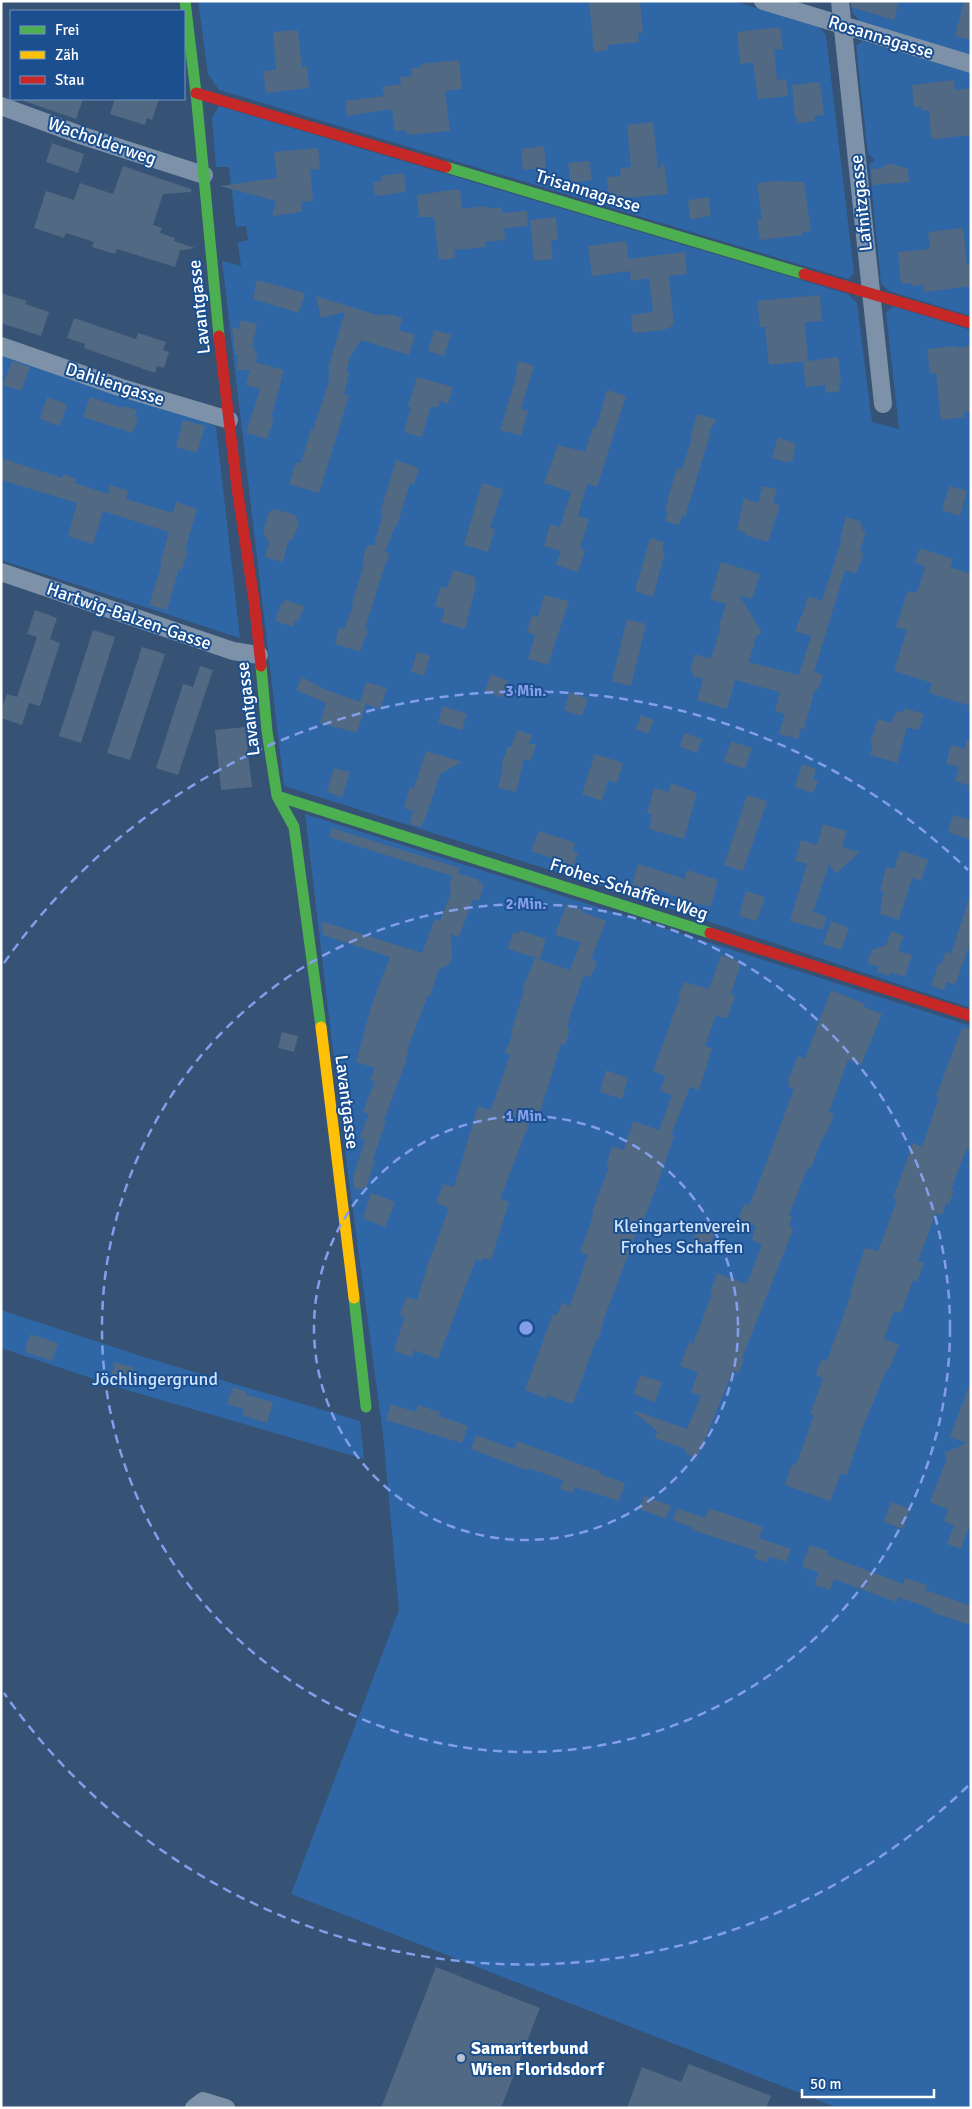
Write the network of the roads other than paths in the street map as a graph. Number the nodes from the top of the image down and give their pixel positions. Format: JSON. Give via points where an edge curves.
{"nodes":[{"id":1,"x":185,"y":1,"type":"edge"},
{"id":2,"x":763,"y":1,"type":"edge"},
{"id":3,"x":840,"y":1,"type":"edge"},
{"id":4,"x":843,"y":25,"type":"junction"},
{"id":5,"x":971,"y":64,"type":"edge"},
{"id":6,"x":196,"y":93,"type":"junction"},
{"id":7,"x":1,"y":106,"type":"edge"},
{"id":8,"x":204,"y":175,"type":"junction"},
{"id":9,"x":871,"y":293,"type":"junction"},
{"id":10,"x":971,"y":323,"type":"edge"},
{"id":11,"x":1,"y":346,"type":"edge"},
{"id":12,"x":883,"y":404,"type":"dead end"},
{"id":13,"x":229,"y":420,"type":"junction"},
{"id":14,"x":1,"y":572,"type":"edge"},
{"id":15,"x":259,"y":655,"type":"junction"},
{"id":16,"x":277,"y":796,"type":"junction"},
{"id":17,"x":971,"y":1016,"type":"edge"},
{"id":18,"x":366,"y":1407,"type":"dead end"},
{"id":19,"x":198,"y":2105,"type":"edge"},
{"id":20,"x":226,"y":2108,"type":"edge"}],
"edges":[{"from":1,"to":6,"type":"street","name":"Lavantgasse"},
{"from":2,"to":4,"type":"street","name":"Rosannagasse"},
{"from":3,"to":4,"type":"street","name":"Lafnitzgasse"},
{"from":4,"to":5,"type":"street","name":"Rosannagasse"},
{"from":4,"to":9,"type":"street","name":"Lafnitzgasse"},
{"from":6,"to":8,"type":"street","name":"Lavantgasse"},
{"from":6,"to":9,"type":"street","name":"Trisannagasse"},
{"from":7,"to":8,"type":"street","name":"Wacholderweg"},
{"from":8,"to":13,"type":"street","name":"Lavantgasse"},
{"from":9,"to":10,"type":"street","name":"Trisannagasse"},
{"from":9,"to":12,"type":"street","name":"Lafnitzgasse"},
{"from":11,"to":13,"type":"street","name":"Dahliengasse","via":[[122,388]]},
{"from":13,"to":15,"type":"street","name":"Lavantgasse"},
{"from":14,"to":15,"type":"street","name":"Hartwig-Balzen-Gasse","via":[[233,651]]},
{"from":15,"to":16,"type":"street","name":"Lavantgasse"},
{"from":16,"to":17,"type":"street","name":"Frohes-Schaffen-Weg"},
{"from":16,"to":18,"type":"street","name":"Lavantgasse","via":[[294,827],[302,876]]},
{"from":19,"to":20,"type":"street"}]}
